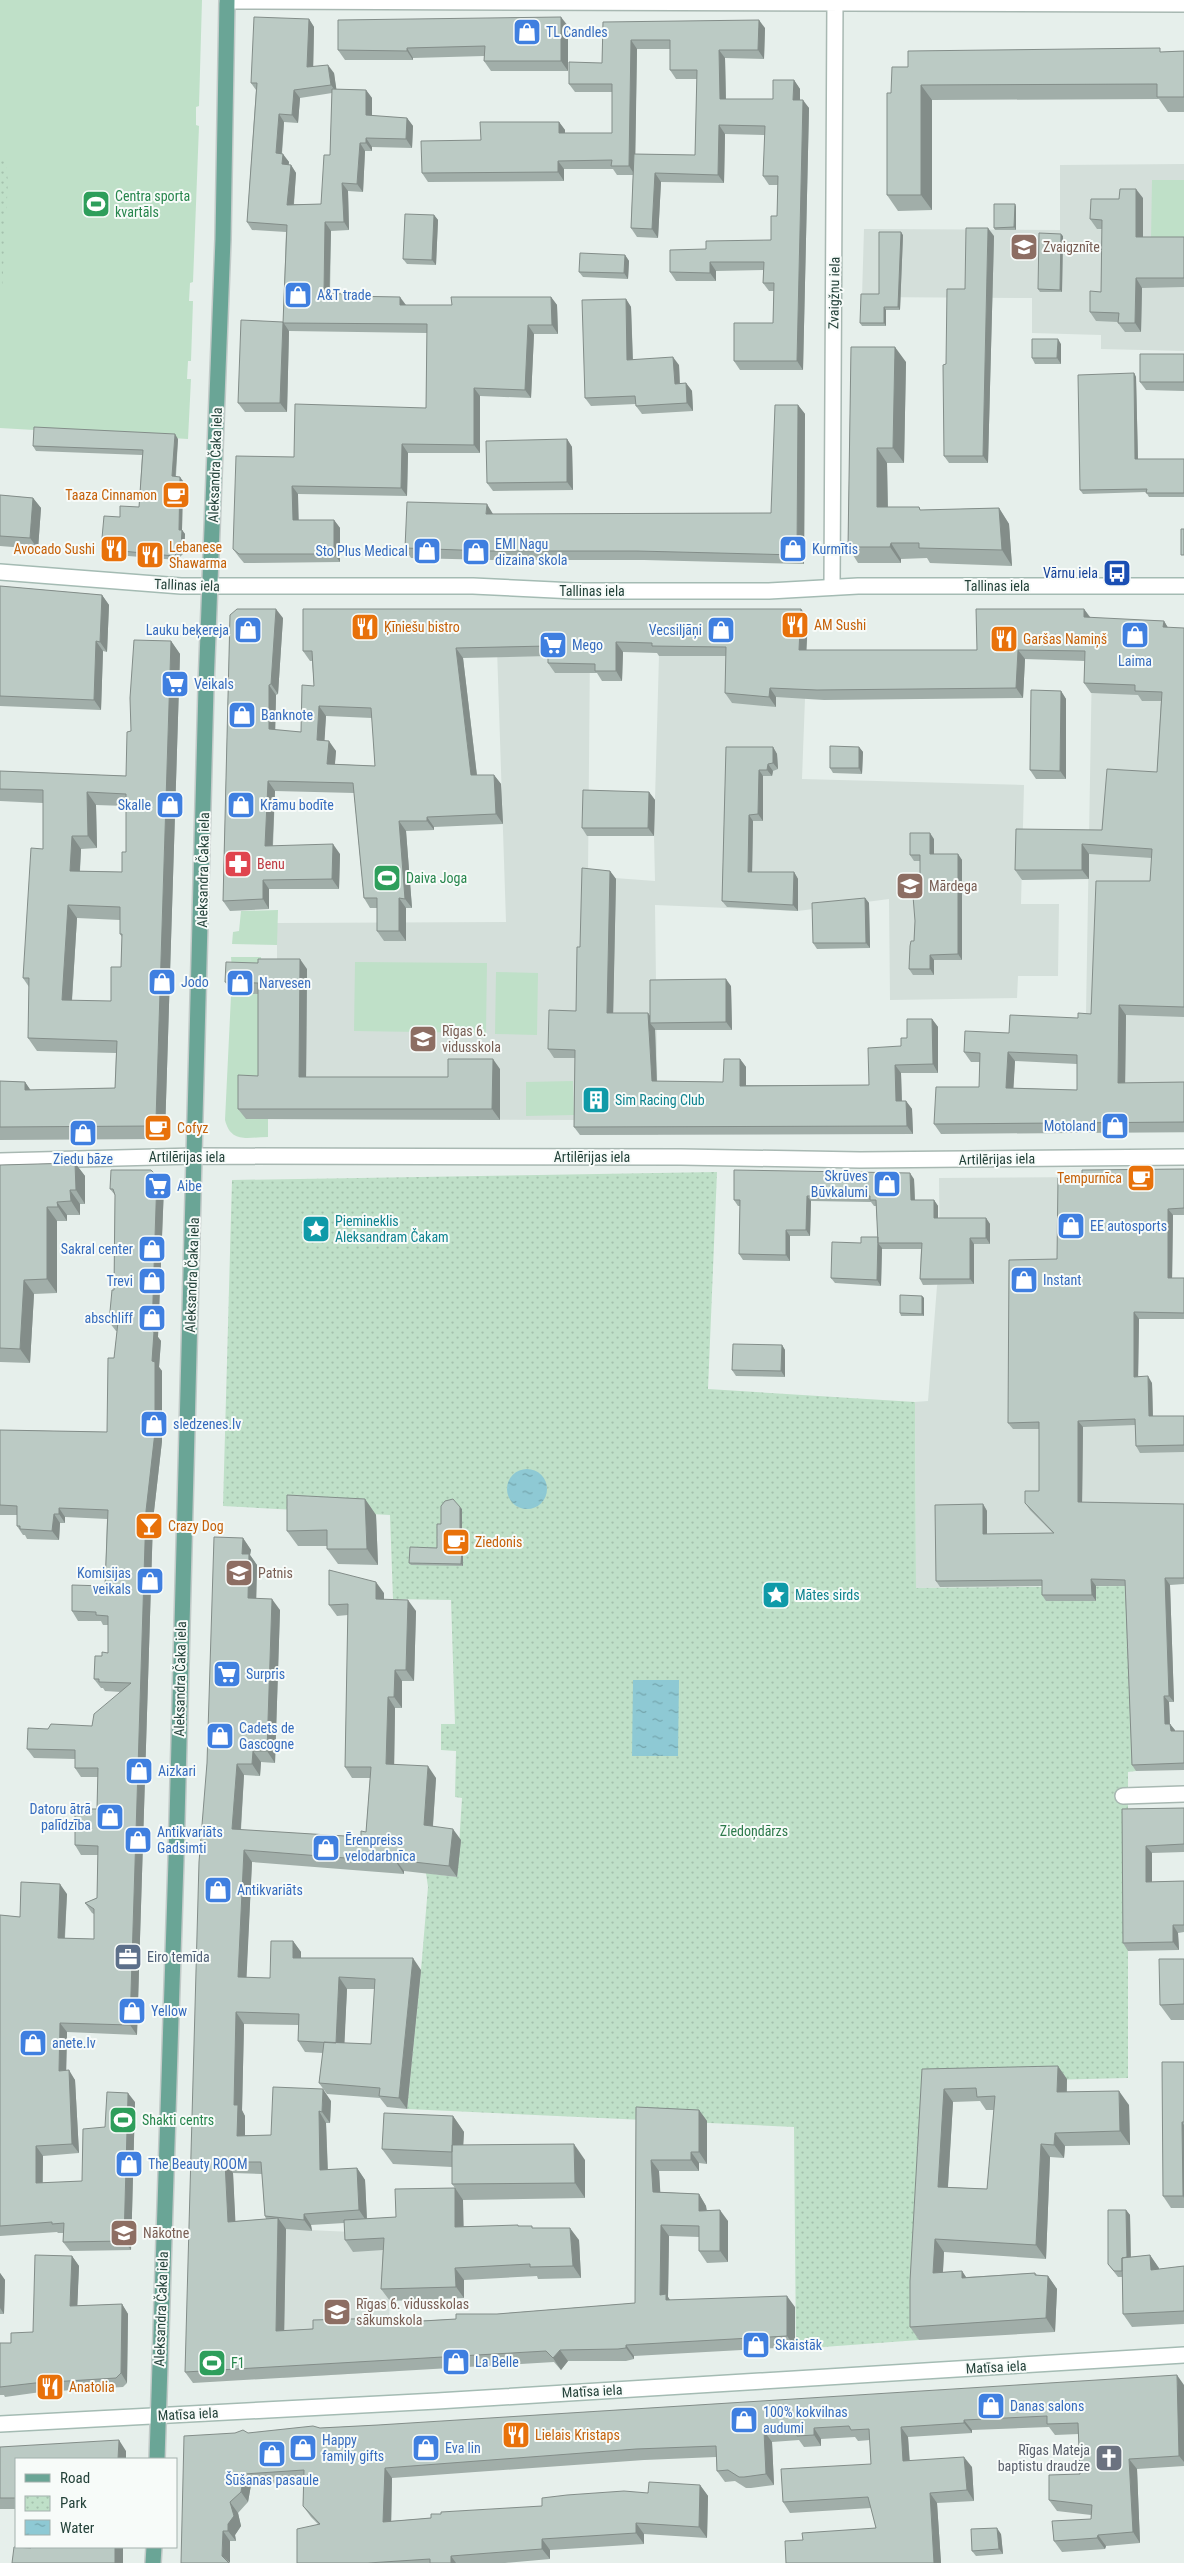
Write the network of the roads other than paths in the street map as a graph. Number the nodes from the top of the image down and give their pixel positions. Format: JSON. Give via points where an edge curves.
{"nodes":[{"id":1,"x":227,"y":0,"type":"edge"},
{"id":2,"x":835,"y":2,"type":"edge"},
{"id":3,"x":1184,"y":4,"type":"edge"},
{"id":4,"x":0,"y":572,"type":"edge"},
{"id":5,"x":832,"y":586,"type":"junction"},
{"id":6,"x":1184,"y":586,"type":"edge"},
{"id":7,"x":210,"y":587,"type":"junction"},
{"id":8,"x":195,"y":1156,"type":"junction"},
{"id":9,"x":1184,"y":1157,"type":"edge"},
{"id":10,"x":0,"y":1161,"type":"edge"},
{"id":11,"x":1184,"y":1794,"type":"edge"},
{"id":12,"x":1123,"y":1796,"type":"dead end"},
{"id":13,"x":1184,"y":2355,"type":"edge"},
{"id":14,"x":158,"y":2416,"type":"junction"},
{"id":15,"x":0,"y":2424,"type":"edge"},
{"id":16,"x":157,"y":2458,"type":"edge"},
{"id":17,"x":154,"y":2548,"type":"edge"},
{"id":18,"x":154,"y":2563,"type":"edge"}],
"edges":[{"from":1,"to":2,"type":"street"},
{"from":1,"to":7,"type":"main road","name":"Aleksandra Čaka iela","via":[[223,239]]},
{"from":2,"to":3,"type":"street"},
{"from":2,"to":5,"type":"street","name":"Zvaigžņu iela"},
{"from":4,"to":7,"type":"street","name":"Tallinas iela"},
{"from":5,"to":6,"type":"street","name":"Tallinas iela"},
{"from":5,"to":7,"type":"street","name":"Tallinas iela","via":[[727,592],[544,591],[473,586]]},
{"from":7,"to":8,"type":"main road","name":"Aleksandra Čaka iela"},
{"from":8,"to":9,"type":"street","name":"Artilērijas iela","via":[[860,1160]]},
{"from":8,"to":10,"type":"street","name":"Artilērijas iela"},
{"from":8,"to":14,"type":"main road","name":"Aleksandra Čaka iela"},
{"from":11,"to":12,"type":"street"},
{"from":13,"to":14,"type":"street","name":"Matīsa iela"},
{"from":14,"to":15,"type":"street","name":"Matīsa iela"},
{"from":14,"to":16,"type":"main road","name":"Aleksandra Čaka iela"},
{"from":17,"to":18,"type":"main road"}]}
